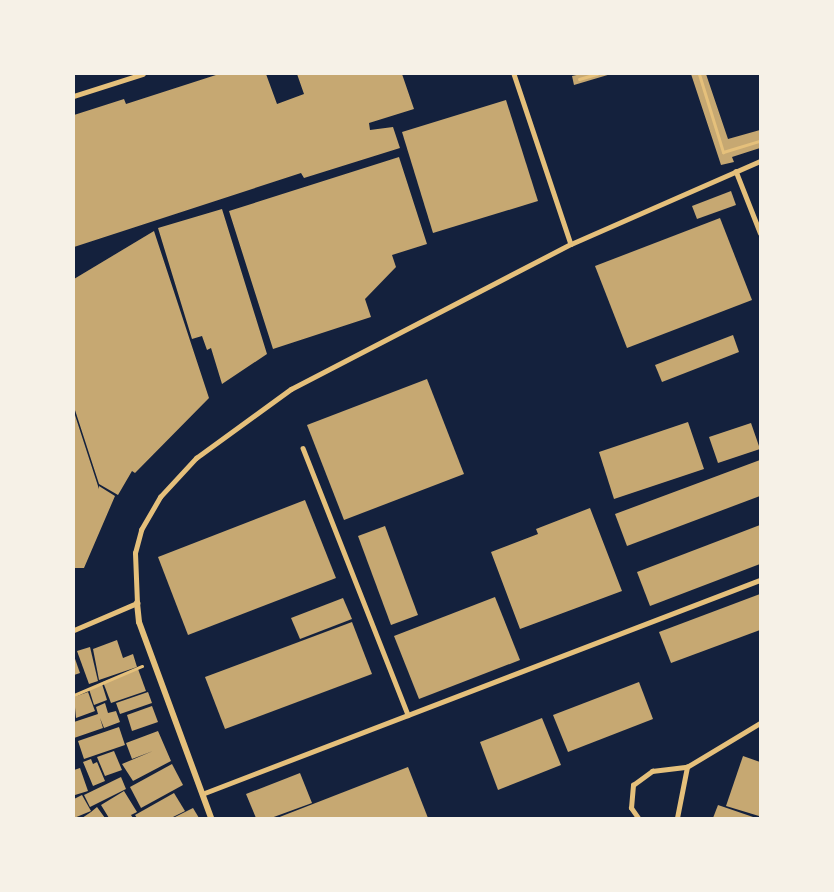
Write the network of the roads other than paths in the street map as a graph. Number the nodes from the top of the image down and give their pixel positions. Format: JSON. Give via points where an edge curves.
{"nodes":[{"id":1,"x":143,"y":74,"type":"edge"},
{"id":2,"x":514,"y":74,"type":"edge"},
{"id":3,"x":74,"y":96,"type":"edge"},
{"id":4,"x":760,"y":161,"type":"edge"},
{"id":5,"x":736,"y":171,"type":"junction"},
{"id":6,"x":760,"y":232,"type":"edge"},
{"id":7,"x":571,"y":244,"type":"junction"},
{"id":8,"x":303,"y":448,"type":"dead end"},
{"id":9,"x":760,"y":580,"type":"edge"},
{"id":10,"x":137,"y":603,"type":"junction"},
{"id":11,"x":74,"y":630,"type":"edge"},
{"id":12,"x":408,"y":715,"type":"junction"},
{"id":13,"x":760,"y":723,"type":"edge"},
{"id":14,"x":687,"y":768,"type":"junction"},
{"id":15,"x":202,"y":794,"type":"junction"},
{"id":16,"x":211,"y":819,"type":"edge"},
{"id":17,"x":638,"y":819,"type":"edge"},
{"id":18,"x":677,"y":819,"type":"edge"}],
"edges":[{"from":1,"to":3,"type":"lane"},
{"from":2,"to":7,"type":"lane"},
{"from":4,"to":5,"type":"lane"},
{"from":5,"to":6,"type":"lane"},
{"from":5,"to":7,"type":"lane"},
{"from":7,"to":10,"type":"lane","via":[[291,389],[196,458],[160,497],[141,530],[135,553]]},
{"from":8,"to":12,"type":"lane"},
{"from":9,"to":12,"type":"lane"},
{"from":10,"to":11,"type":"lane"},
{"from":10,"to":15,"type":"street","via":[[139,622]]},
{"from":12,"to":15,"type":"lane"},
{"from":13,"to":14,"type":"lane"},
{"from":14,"to":17,"type":"lane","via":[[652,771],[633,785],[631,808]]},
{"from":14,"to":18,"type":"lane"},
{"from":15,"to":16,"type":"street"}]}
